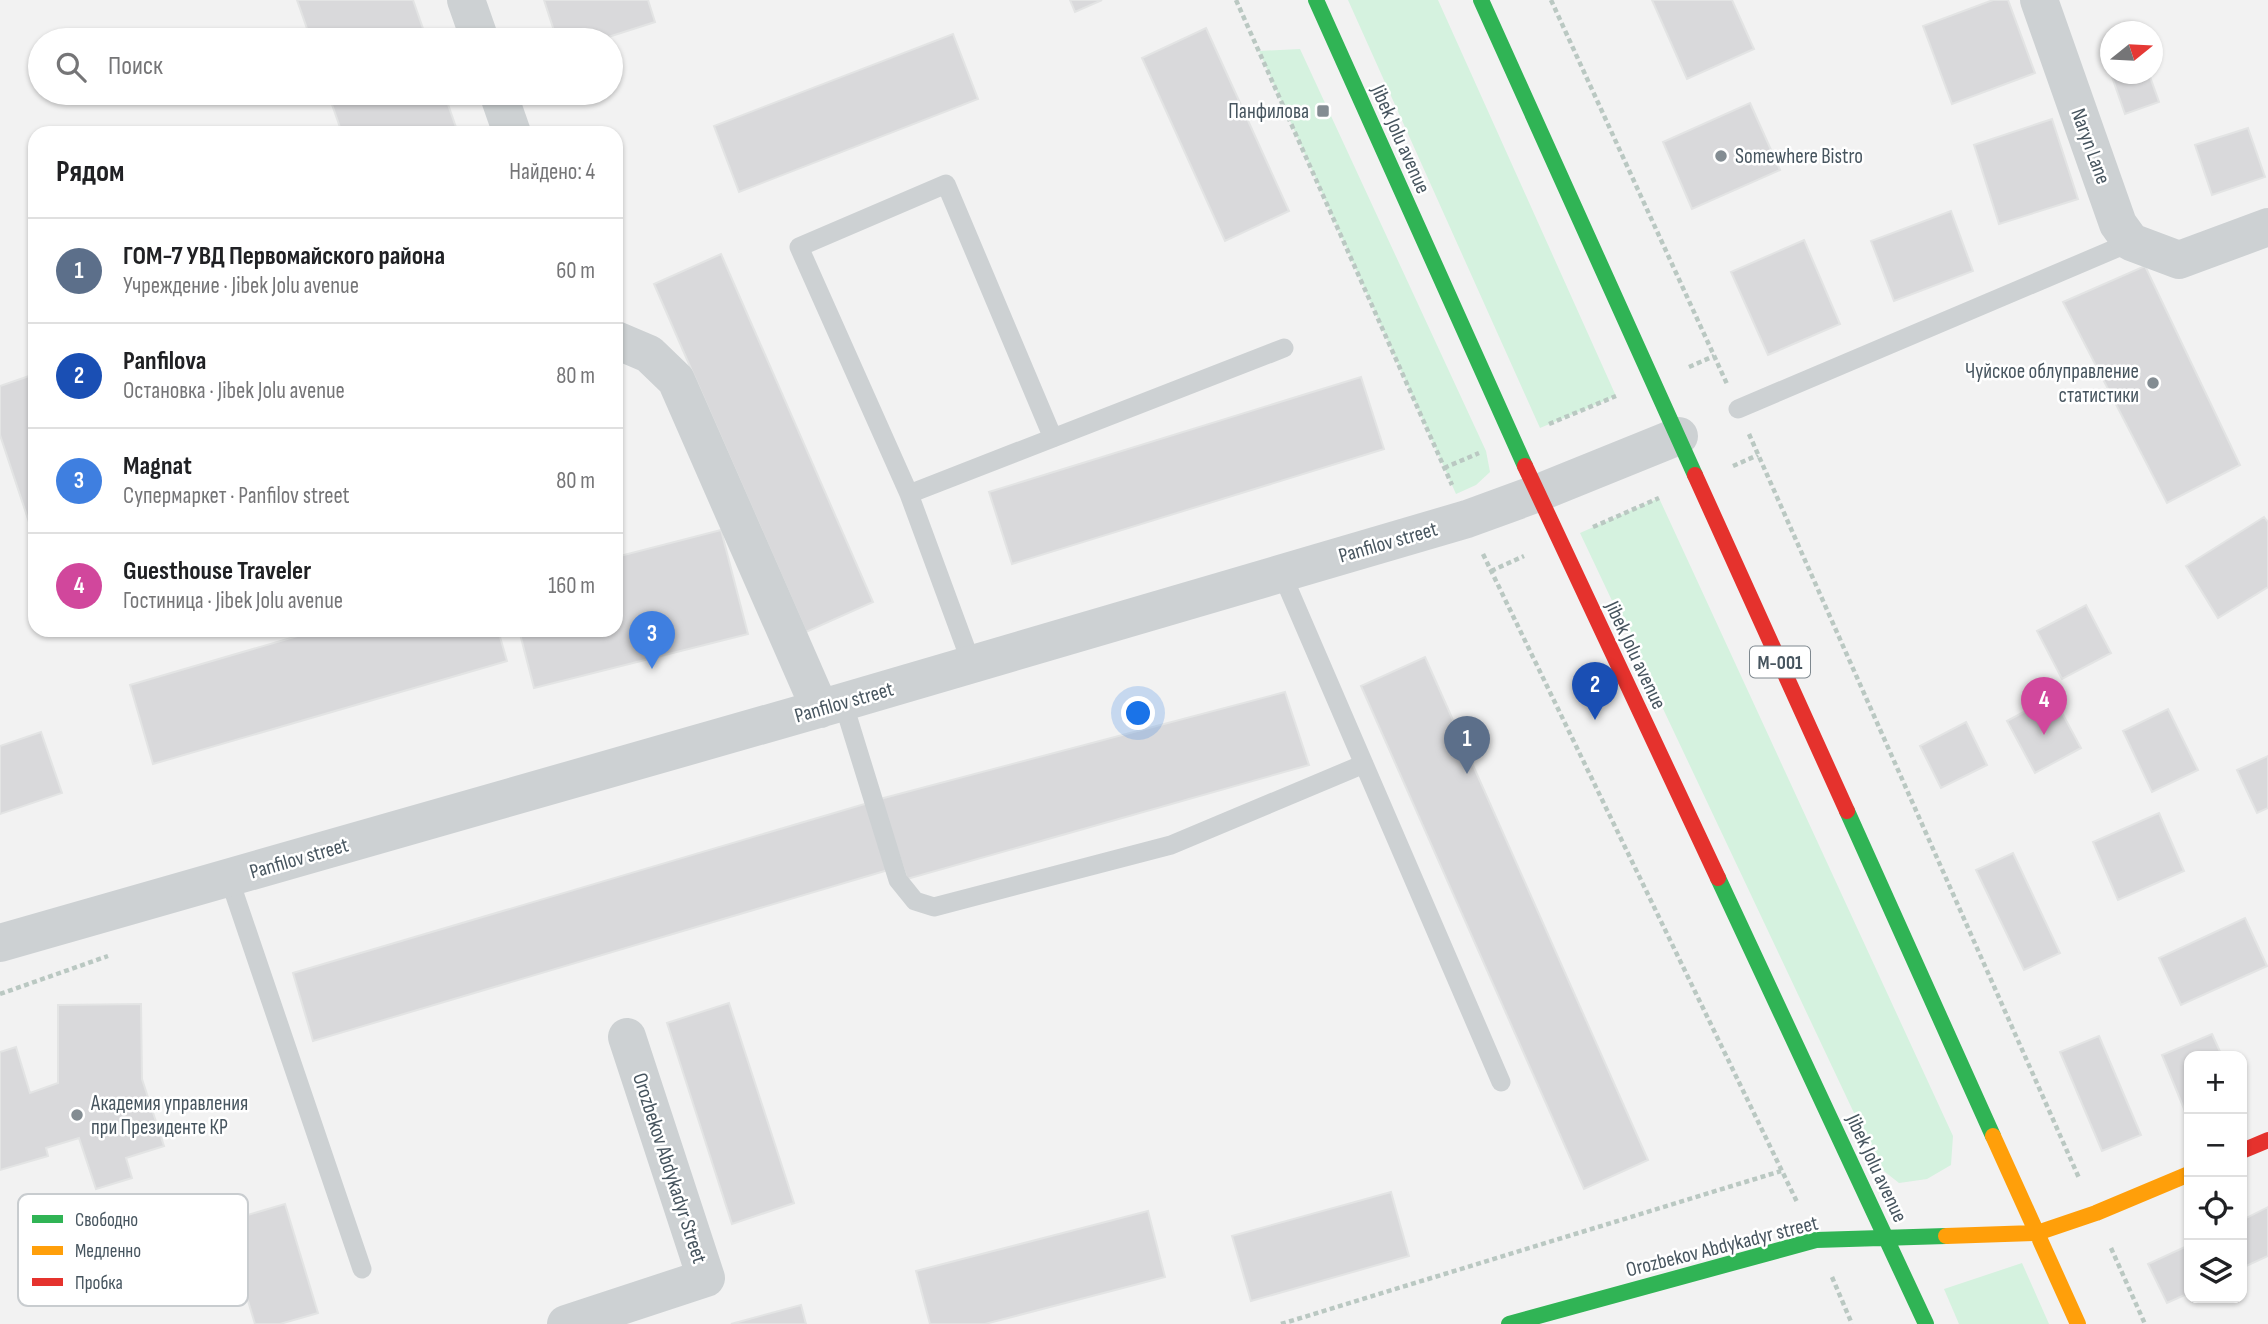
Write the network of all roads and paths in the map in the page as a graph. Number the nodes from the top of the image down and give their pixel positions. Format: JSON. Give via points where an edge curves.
{"nodes":[{"id":1,"x":466,"y":0,"type":"edge"},
{"id":2,"x":1236,"y":0,"type":"edge"},
{"id":3,"x":1316,"y":0,"type":"edge"},
{"id":4,"x":1481,"y":0,"type":"edge"},
{"id":5,"x":1551,"y":0,"type":"edge"},
{"id":6,"x":2039,"y":0,"type":"edge"},
{"id":7,"x":476,"y":28,"type":"edge"},
{"id":8,"x":502,"y":105,"type":"edge"},
{"id":9,"x":510,"y":126,"type":"edge"},
{"id":10,"x":2268,"y":227,"type":"edge"},
{"id":11,"x":2131,"y":242,"type":"junction"},
{"id":12,"x":623,"y":344,"type":"edge"},
{"id":13,"x":1284,"y":348,"type":"dead end"},
{"id":14,"x":1714,"y":356,"type":"junction"},
{"id":15,"x":1688,"y":367,"type":"dead end"},
{"id":16,"x":1616,"y":396,"type":"dead end"},
{"id":17,"x":1738,"y":410,"type":"junction"},
{"id":18,"x":1540,"y":428,"type":"dead end"},
{"id":19,"x":1679,"y":436,"type":"junction"},
{"id":20,"x":1053,"y":438,"type":"junction"},
{"id":21,"x":1486,"y":451,"type":"dead end"},
{"id":22,"x":1758,"y":455,"type":"junction"},
{"id":23,"x":1723,"y":470,"type":"dead end"},
{"id":24,"x":1538,"y":493,"type":"junction"},
{"id":25,"x":909,"y":494,"type":"junction"},
{"id":26,"x":1659,"y":498,"type":"dead end"},
{"id":27,"x":1591,"y":527,"type":"dead end"},
{"id":28,"x":1481,"y":550,"type":"dead end"},
{"id":29,"x":1525,"y":556,"type":"dead end"},
{"id":30,"x":1491,"y":571,"type":"junction"},
{"id":31,"x":1282,"y":574,"type":"junction"},
{"id":32,"x":972,"y":664,"type":"junction"},
{"id":33,"x":832,"y":706,"type":"junction"},
{"id":34,"x":1364,"y":764,"type":"junction"},
{"id":35,"x":229,"y":878,"type":"junction"},
{"id":36,"x":0,"y":943,"type":"edge"},
{"id":37,"x":114,"y":954,"type":"dead end"},
{"id":38,"x":0,"y":994,"type":"edge"},
{"id":39,"x":627,"y":1037,"type":"dead end"},
{"id":40,"x":1501,"y":1082,"type":"dead end"},
{"id":41,"x":2268,"y":1140,"type":"edge"},
{"id":42,"x":2247,"y":1149,"type":"edge"},
{"id":43,"x":1782,"y":1171,"type":"junction"},
{"id":44,"x":2184,"y":1176,"type":"edge"},
{"id":45,"x":2083,"y":1186,"type":"dead end"},
{"id":46,"x":1797,"y":1202,"type":"dead end"},
{"id":47,"x":2037,"y":1233,"type":"junction"},
{"id":48,"x":1887,"y":1237,"type":"junction"},
{"id":49,"x":2111,"y":1248,"type":"dead end"},
{"id":50,"x":362,"y":1269,"type":"dead end"},
{"id":51,"x":1831,"y":1276,"type":"dead end"},
{"id":52,"x":566,"y":1324,"type":"edge"},
{"id":53,"x":1281,"y":1324,"type":"edge"},
{"id":54,"x":1509,"y":1324,"type":"edge"},
{"id":55,"x":1852,"y":1324,"type":"edge"},
{"id":56,"x":1926,"y":1324,"type":"edge"},
{"id":57,"x":2078,"y":1324,"type":"edge"},
{"id":58,"x":2145,"y":1324,"type":"edge"}],
"edges":[{"from":1,"to":7,"type":"street"},
{"from":2,"to":21,"type":"path","via":[[1444,468]]},
{"from":3,"to":24,"type":"main road","name":"Jibek Jolu avenue"},
{"from":4,"to":19,"type":"main road","number":"М-001"},
{"from":5,"to":14,"type":"path"},
{"from":6,"to":11,"type":"street","name":"Naryn Lane","via":[[2118,224]]},
{"from":8,"to":9,"type":"street"},
{"from":10,"to":11,"type":"street","via":[[2179,260]]},
{"from":11,"to":17,"type":"lane"},
{"from":12,"to":33,"type":"street","via":[[649,354],[676,380]]},
{"from":13,"to":20,"type":"lane"},
{"from":14,"to":15,"type":"path"},
{"from":14,"to":17,"type":"path"},
{"from":16,"to":18,"type":"path"},
{"from":17,"to":22,"type":"path"},
{"from":19,"to":24,"type":"street","name":"Panfilov street"},
{"from":19,"to":47,"type":"main road","number":"М-001"},
{"from":20,"to":25,"type":"lane"},
{"from":20,"to":25,"type":"lane","via":[[946,184],[799,247]]},
{"from":22,"to":23,"type":"path"},
{"from":22,"to":45,"type":"path"},
{"from":24,"to":31,"type":"street","name":"Panfilov street"},
{"from":24,"to":48,"type":"main road","name":"Jibek Jolu avenue"},
{"from":25,"to":32,"type":"lane"},
{"from":26,"to":27,"type":"path"},
{"from":28,"to":30,"type":"path"},
{"from":29,"to":30,"type":"path"},
{"from":30,"to":43,"type":"path"},
{"from":31,"to":32,"type":"street","name":"Panfilov street"},
{"from":31,"to":34,"type":"lane"},
{"from":32,"to":33,"type":"street","name":"Panfilov street"},
{"from":33,"to":34,"type":"lane","via":[[898,880],[915,901],[934,907],[1171,845]]},
{"from":33,"to":35,"type":"street","name":"Panfilov street"},
{"from":34,"to":40,"type":"lane"},
{"from":35,"to":36,"type":"street","name":"Panfilov street"},
{"from":35,"to":50,"type":"lane"},
{"from":37,"to":38,"type":"path"},
{"from":39,"to":52,"type":"street","name":"Orozbekov Abdykadyr Street","via":[[706,1278]]},
{"from":41,"to":42,"type":"main road"},
{"from":43,"to":46,"type":"path"},
{"from":43,"to":53,"type":"path"},
{"from":44,"to":47,"type":"main road","name":"Orozbekov Abdykadyr street"},
{"from":47,"to":48,"type":"main road","name":"Orozbekov Abdykadyr street"},
{"from":47,"to":57,"type":"main road","number":"М-001"},
{"from":48,"to":54,"type":"main road","name":"Orozbekov Abdykadyr street","via":[[1816,1240]]},
{"from":48,"to":56,"type":"main road","name":"Jibek Jolu avenue"},
{"from":49,"to":58,"type":"path"},
{"from":51,"to":55,"type":"path"}]}
